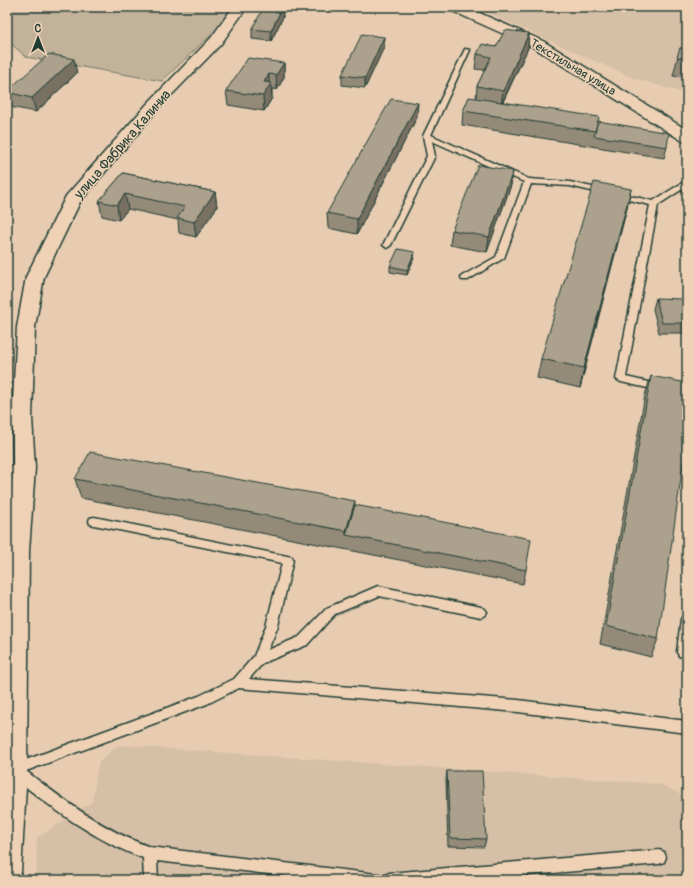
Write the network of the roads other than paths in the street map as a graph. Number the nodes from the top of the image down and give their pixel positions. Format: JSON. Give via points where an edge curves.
{"nodes":[{"id":1,"x":240,"y":7,"type":"edge"},
{"id":2,"x":455,"y":7,"type":"edge"},
{"id":3,"x":467,"y":50,"type":"dead end"},
{"id":4,"x":427,"y":136,"type":"junction"},
{"id":5,"x":687,"y":137,"type":"edge"},
{"id":6,"x":528,"y":181,"type":"junction"},
{"id":7,"x":687,"y":182,"type":"edge"},
{"id":8,"x":654,"y":204,"type":"junction"},
{"id":9,"x":387,"y":245,"type":"dead end"},
{"id":10,"x":466,"y":278,"type":"dead end"},
{"id":11,"x":687,"y":394,"type":"edge"},
{"id":12,"x":16,"y":469,"type":"edge"},
{"id":13,"x":94,"y":521,"type":"dead end"},
{"id":14,"x":481,"y":612,"type":"dead end"},
{"id":15,"x":687,"y":620,"type":"edge"},
{"id":16,"x":687,"y":654,"type":"edge"},
{"id":17,"x":259,"y":659,"type":"junction"},
{"id":18,"x":238,"y":683,"type":"junction"},
{"id":19,"x":687,"y":727,"type":"edge"},
{"id":20,"x":14,"y":770,"type":"junction"},
{"id":21,"x":150,"y":854,"type":"junction"},
{"id":22,"x":658,"y":856,"type":"dead end"},
{"id":23,"x":7,"y":872,"type":"edge"},
{"id":24,"x":151,"y":880,"type":"edge"},
{"id":25,"x":381,"y":880,"type":"edge"},
{"id":26,"x":389,"y":880,"type":"edge"}],
"edges":[{"from":1,"to":12,"type":"street","name":"улица Фабрика Калиниа","via":[[216,41],[153,106],[72,200],[35,277],[26,327],[22,418]]},
{"from":2,"to":5,"type":"street","name":"Текстильная улица","via":[[538,44]]},
{"from":3,"to":4,"type":"lane"},
{"from":4,"to":6,"type":"lane"},
{"from":4,"to":9,"type":"lane","via":[[430,156]]},
{"from":6,"to":8,"type":"lane","via":[[570,184]]},
{"from":6,"to":10,"type":"lane","via":[[500,258]]},
{"from":7,"to":8,"type":"lane"},
{"from":8,"to":11,"type":"lane","via":[[621,379]]},
{"from":12,"to":20,"type":"street","name":"улица Фабрика Калиниа","via":[[18,551]]},
{"from":13,"to":17,"type":"lane","via":[[288,560],[272,626]]},
{"from":14,"to":17,"type":"lane","via":[[378,591],[331,611],[303,641]]},
{"from":15,"to":16,"type":"lane","via":[[683,652]]},
{"from":17,"to":18,"type":"lane"},
{"from":18,"to":19,"type":"lane","via":[[518,706]]},
{"from":18,"to":20,"type":"lane","via":[[203,700]]},
{"from":20,"to":21,"type":"lane","via":[[72,815],[128,847]]},
{"from":20,"to":23,"type":"street","name":"улица Фабрика Калиниа"},
{"from":21,"to":24,"type":"lane"},
{"from":21,"to":25,"type":"lane"},
{"from":22,"to":26,"type":"lane"}]}
